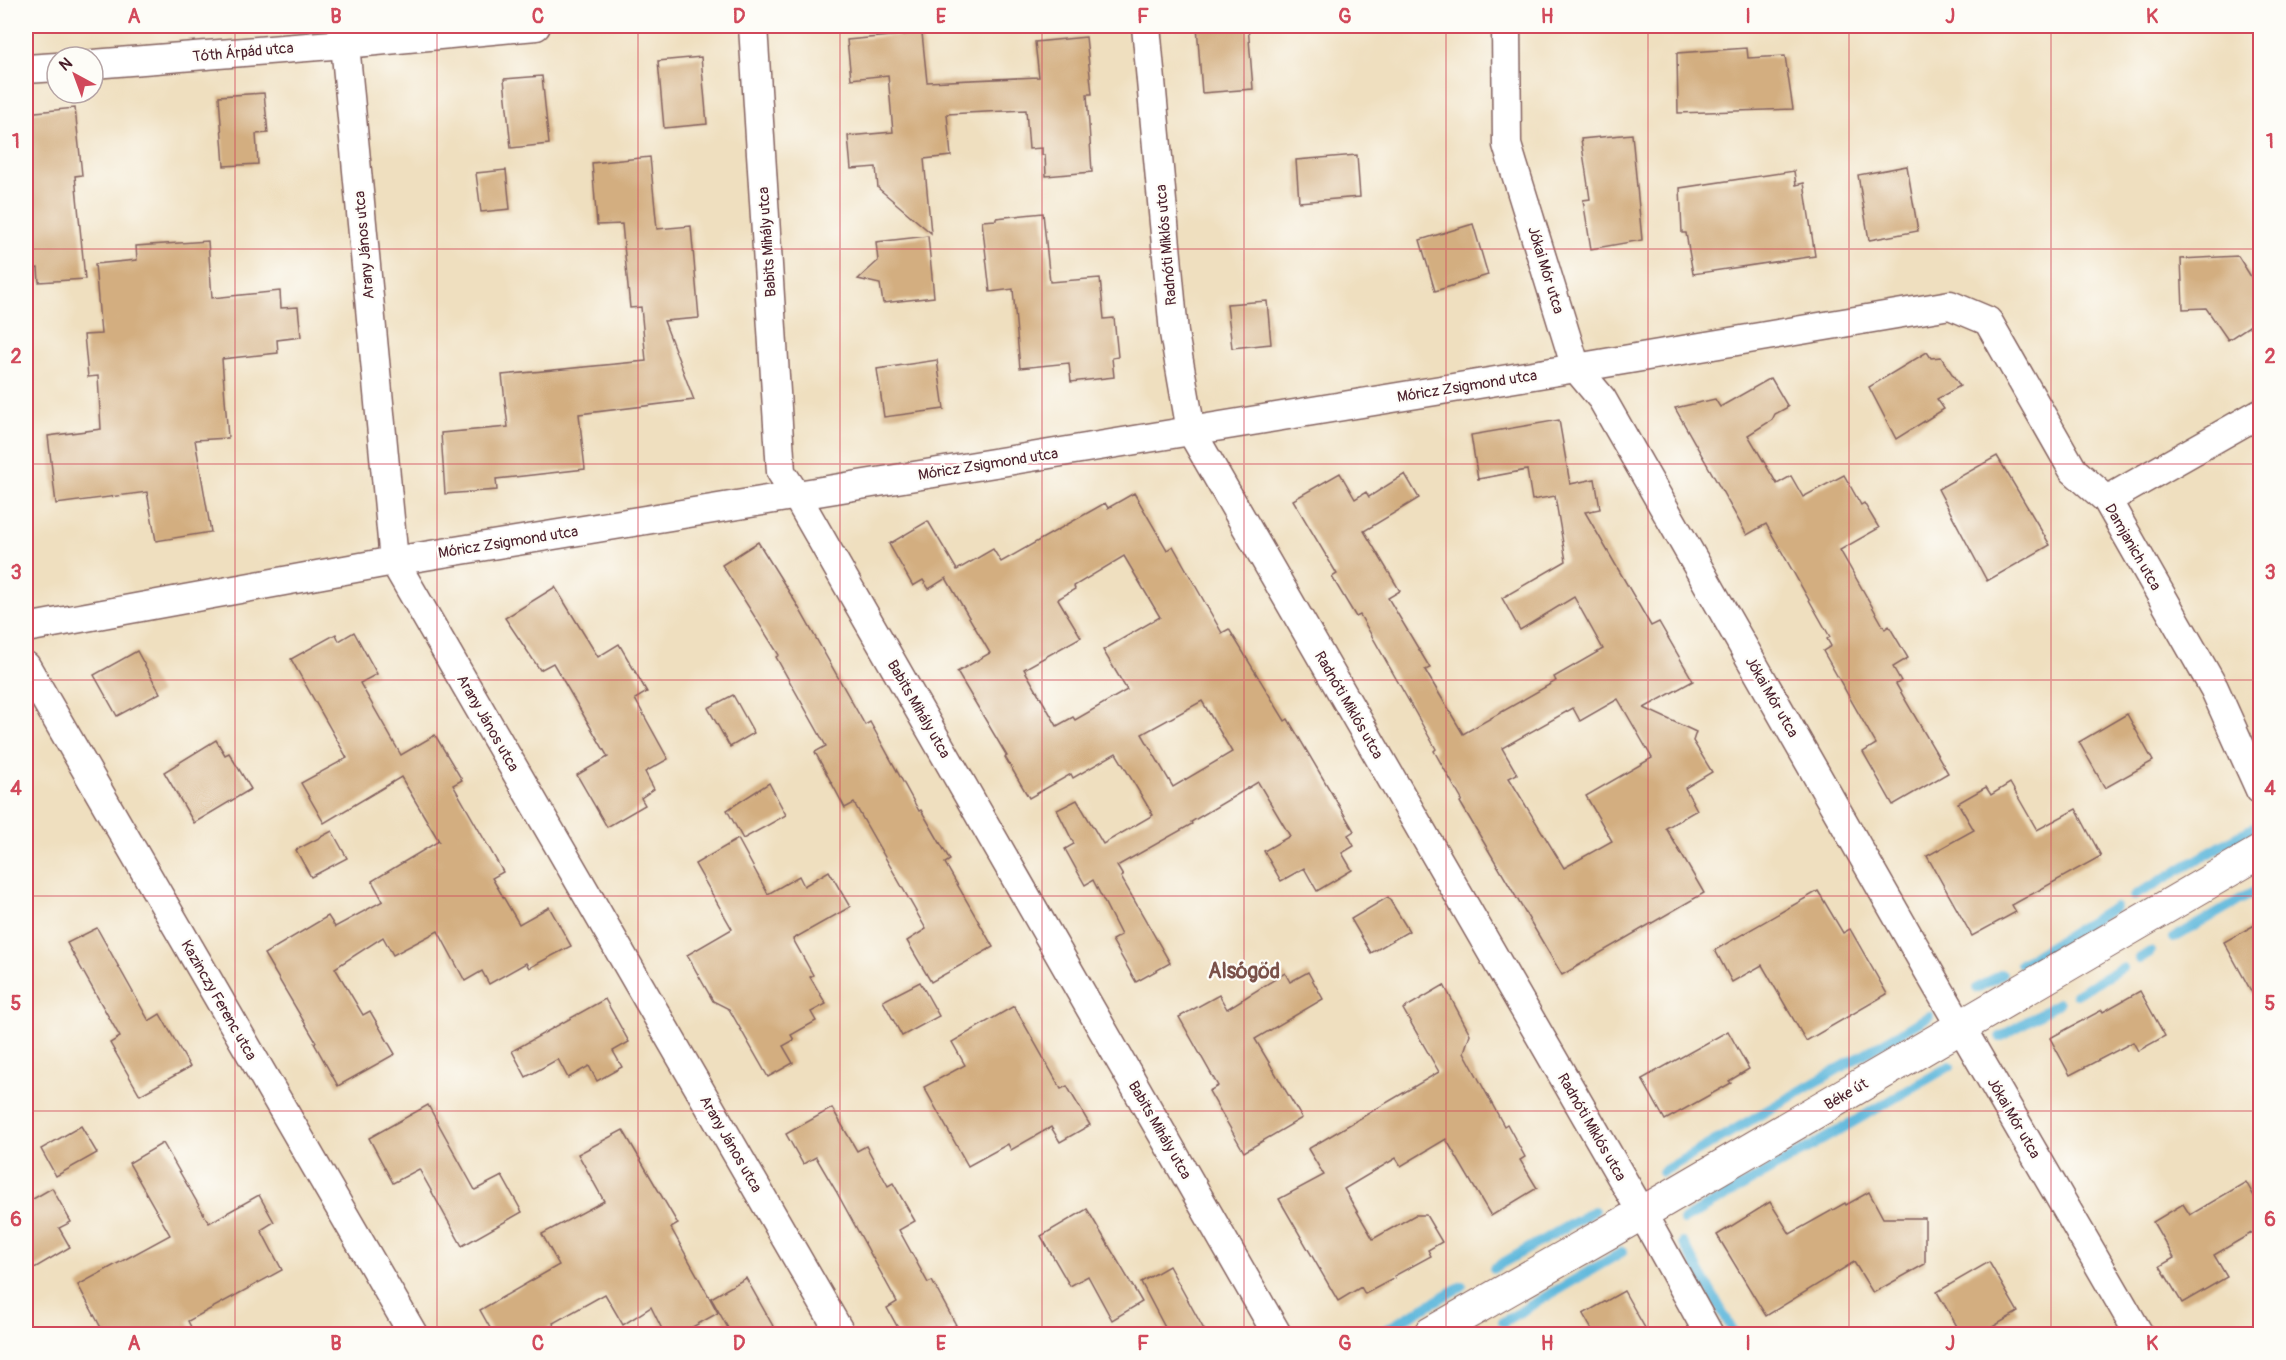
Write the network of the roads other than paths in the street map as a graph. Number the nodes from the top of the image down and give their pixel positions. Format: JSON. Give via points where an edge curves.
{"nodes":[{"id":1,"x":536,"y":26,"type":"edge"},
{"id":2,"x":753,"y":26,"type":"edge"},
{"id":3,"x":1146,"y":26,"type":"edge"},
{"id":4,"x":1506,"y":26,"type":"edge"},
{"id":5,"x":422,"y":31,"type":"edge"},
{"id":6,"x":345,"y":44,"type":"junction"},
{"id":7,"x":105,"y":63,"type":"edge"},
{"id":8,"x":45,"y":68,"type":"edge"},
{"id":9,"x":26,"y":69,"type":"edge"},
{"id":10,"x":1950,"y":305,"type":"joint"},
{"id":11,"x":1576,"y":368,"type":"junction"},
{"id":12,"x":2260,"y":413,"type":"edge"},
{"id":13,"x":1191,"y":431,"type":"junction"},
{"id":14,"x":796,"y":495,"type":"junction"},
{"id":15,"x":2107,"y":500,"type":"junction"},
{"id":16,"x":394,"y":561,"type":"junction"},
{"id":17,"x":26,"y":628,"type":"edge"},
{"id":18,"x":26,"y":666,"type":"edge"},
{"id":19,"x":2260,"y":790,"type":"edge"},
{"id":20,"x":2260,"y":852,"type":"edge"},
{"id":21,"x":1960,"y":1027,"type":"junction"},
{"id":22,"x":1642,"y":1214,"type":"junction"},
{"id":23,"x":413,"y":1335,"type":"edge"},
{"id":24,"x":841,"y":1335,"type":"edge"},
{"id":25,"x":1277,"y":1335,"type":"edge"},
{"id":26,"x":1430,"y":1335,"type":"edge"},
{"id":27,"x":1709,"y":1335,"type":"edge"},
{"id":28,"x":2139,"y":1335,"type":"edge"}],
"edges":[{"from":1,"to":5,"type":"street","name":"Tóth Árpád utca"},
{"from":2,"to":14,"type":"street","name":"Babits Mihály utca","via":[[781,472]]},
{"from":3,"to":13,"type":"street","name":"Radnóti Miklós utca","via":[[1174,333]]},
{"from":4,"to":11,"type":"street","name":"Jókai Mór utca","via":[[1508,145]]},
{"from":5,"to":6,"type":"street","name":"Tóth Árpád utca"},
{"from":6,"to":7,"type":"street","name":"Tóth Árpád utca"},
{"from":6,"to":16,"type":"street","name":"Arany János utca"},
{"from":8,"to":9,"type":"street"},
{"from":10,"to":11,"type":"street","name":"Móricz Zsigmond utca"},
{"from":10,"to":15,"type":"street","name":"Damjanich utca","via":[[1988,321],[2073,470]]},
{"from":11,"to":13,"type":"street","name":"Móricz Zsigmond utca"},
{"from":11,"to":21,"type":"street","name":"Jókai Mór utca","via":[[1602,399]]},
{"from":12,"to":15,"type":"street"},
{"from":13,"to":14,"type":"street","name":"Móricz Zsigmond utca"},
{"from":13,"to":22,"type":"street","name":"Radnóti Miklós utca"},
{"from":14,"to":16,"type":"street","name":"Móricz Zsigmond utca"},
{"from":14,"to":25,"type":"street","name":"Babits Mihály utca"},
{"from":15,"to":19,"type":"street","name":"Damjanich utca","via":[[2214,688]]},
{"from":16,"to":17,"type":"street","name":"Móricz Zsigmond utca"},
{"from":16,"to":24,"type":"street","name":"Arany János utca"},
{"from":18,"to":23,"type":"street","name":"Kazinczy Ferenc utca"},
{"from":20,"to":21,"type":"street","name":"Béke út"},
{"from":21,"to":22,"type":"street","name":"Béke út"},
{"from":21,"to":28,"type":"street","name":"Jókai Mór utca"},
{"from":22,"to":26,"type":"street","name":"Béke út"},
{"from":22,"to":27,"type":"street","name":"Radnóti Miklós utca"}]}
